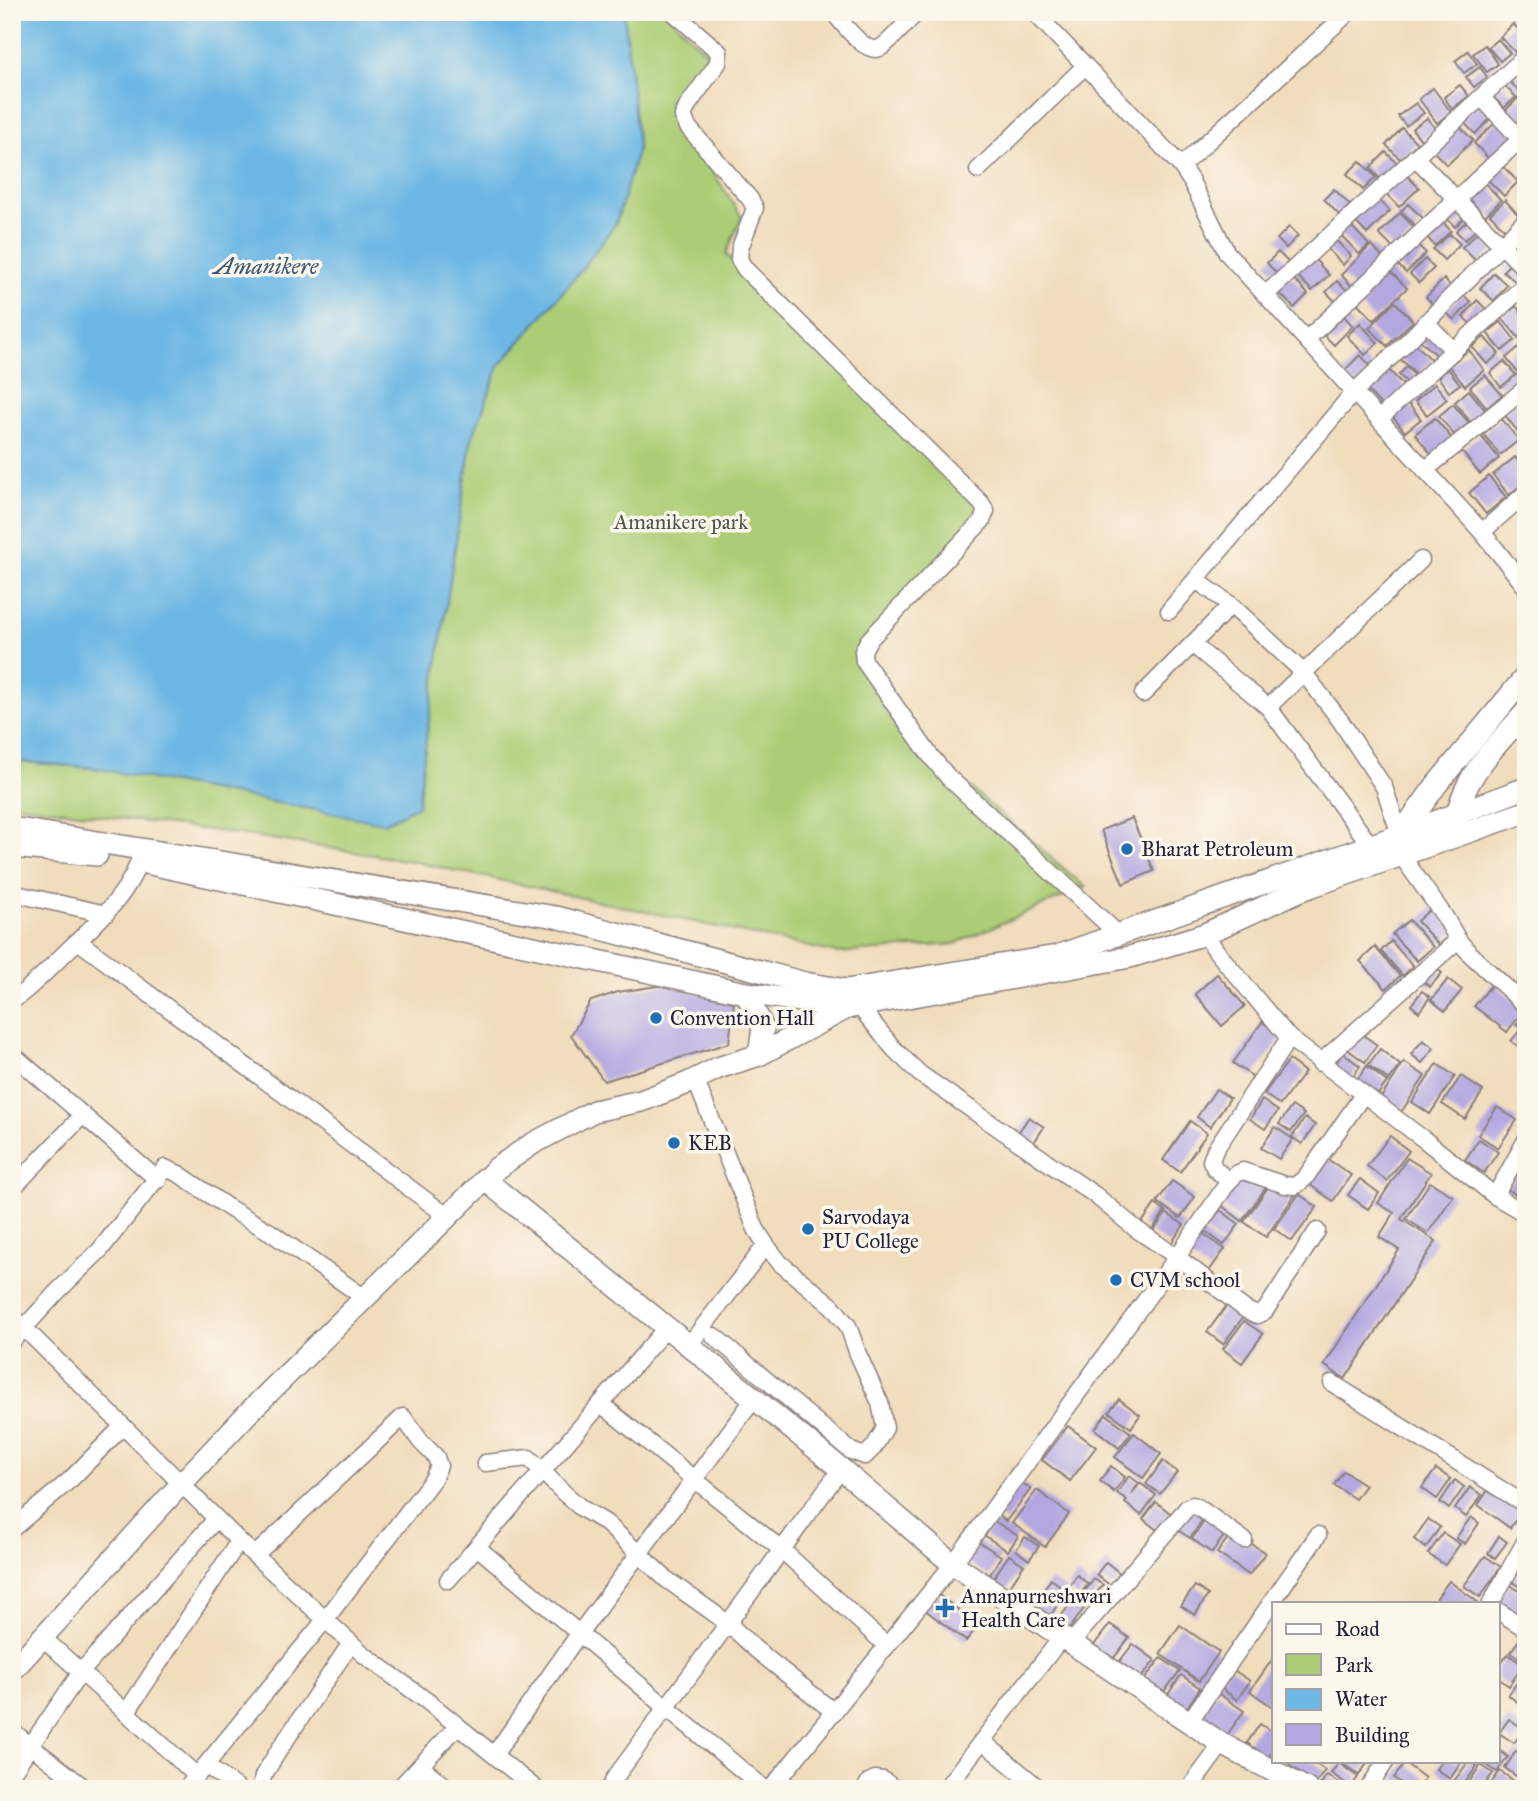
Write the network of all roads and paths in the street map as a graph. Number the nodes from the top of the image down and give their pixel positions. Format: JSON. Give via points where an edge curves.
{"nodes":[{"id":1,"x":673,"y":12,"type":"edge"},
{"id":2,"x":832,"y":12,"type":"edge"},
{"id":3,"x":917,"y":12,"type":"edge"},
{"id":4,"x":1034,"y":12,"type":"edge"},
{"id":5,"x":1349,"y":12,"type":"edge"},
{"id":6,"x":1526,"y":56,"type":"edge"},
{"id":7,"x":1085,"y":66,"type":"junction"},
{"id":8,"x":1481,"y":97,"type":"junction"},
{"id":9,"x":1524,"y":140,"type":"edge"},
{"id":10,"x":1415,"y":157,"type":"junction"},
{"id":11,"x":1181,"y":166,"type":"junction"},
{"id":12,"x":978,"y":170,"type":"dead end"},
{"id":13,"x":1456,"y":199,"type":"junction"},
{"id":14,"x":1526,"y":220,"type":"edge"},
{"id":15,"x":1502,"y":245,"type":"junction"},
{"id":16,"x":1526,"y":270,"type":"edge"},
{"id":17,"x":1526,"y":284,"type":"edge"},
{"id":18,"x":1265,"y":295,"type":"junction"},
{"id":19,"x":1426,"y":322,"type":"junction"},
{"id":20,"x":1307,"y":339,"type":"junction"},
{"id":21,"x":1454,"y":351,"type":"junction"},
{"id":22,"x":1526,"y":388,"type":"edge"},
{"id":23,"x":1355,"y":391,"type":"junction"},
{"id":24,"x":1380,"y":418,"type":"junction"},
{"id":25,"x":1425,"y":470,"type":"junction"},
{"id":26,"x":1526,"y":493,"type":"edge"},
{"id":27,"x":1482,"y":532,"type":"junction"},
{"id":28,"x":1421,"y":560,"type":"dead end"},
{"id":29,"x":1196,"y":580,"type":"junction"},
{"id":30,"x":1526,"y":587,"type":"edge"},
{"id":31,"x":1231,"y":605,"type":"junction"},
{"id":32,"x":1169,"y":611,"type":"dead end"},
{"id":33,"x":1192,"y":644,"type":"junction"},
{"id":34,"x":1304,"y":673,"type":"junction"},
{"id":35,"x":1526,"y":676,"type":"edge"},
{"id":36,"x":1143,"y":694,"type":"dead end"},
{"id":37,"x":1268,"y":707,"type":"junction"},
{"id":38,"x":1526,"y":712,"type":"edge"},
{"id":39,"x":1526,"y":788,"type":"edge"},
{"id":40,"x":1526,"y":812,"type":"edge"},
{"id":41,"x":1457,"y":814,"type":"junction"},
{"id":42,"x":12,"y":828,"type":"edge"},
{"id":43,"x":1455,"y":837,"type":"junction"},
{"id":44,"x":1401,"y":845,"type":"junction"},
{"id":45,"x":1371,"y":846,"type":"junction"},
{"id":46,"x":12,"y":847,"type":"edge"},
{"id":47,"x":141,"y":856,"type":"junction"},
{"id":48,"x":12,"y":893,"type":"edge"},
{"id":49,"x":106,"y":914,"type":"junction"},
{"id":50,"x":1118,"y":934,"type":"junction"},
{"id":51,"x":1205,"y":934,"type":"junction"},
{"id":52,"x":1458,"y":940,"type":"junction"},
{"id":53,"x":78,"y":941,"type":"junction"},
{"id":54,"x":12,"y":984,"type":"edge"},
{"id":55,"x":28,"y":989,"type":"junction"},
{"id":56,"x":746,"y":993,"type":"junction"},
{"id":57,"x":855,"y":1000,"type":"junction"},
{"id":58,"x":12,"y":1001,"type":"edge"},
{"id":59,"x":1526,"y":1006,"type":"edge"},
{"id":60,"x":1289,"y":1038,"type":"junction"},
{"id":61,"x":12,"y":1054,"type":"edge"},
{"id":62,"x":759,"y":1055,"type":"junction"},
{"id":63,"x":1320,"y":1063,"type":"junction"},
{"id":64,"x":695,"y":1079,"type":"junction"},
{"id":65,"x":1363,"y":1095,"type":"junction"},
{"id":66,"x":83,"y":1115,"type":"junction"},
{"id":67,"x":1526,"y":1140,"type":"edge"},
{"id":68,"x":484,"y":1179,"type":"junction"},
{"id":69,"x":158,"y":1180,"type":"junction"},
{"id":70,"x":1229,"y":1181,"type":"junction"},
{"id":71,"x":12,"y":1189,"type":"edge"},
{"id":72,"x":1495,"y":1195,"type":"junction"},
{"id":73,"x":1526,"y":1213,"type":"edge"},
{"id":74,"x":447,"y":1216,"type":"junction"},
{"id":75,"x":1317,"y":1231,"type":"dead end"},
{"id":76,"x":765,"y":1245,"type":"junction"},
{"id":77,"x":1177,"y":1257,"type":"junction"},
{"id":78,"x":365,"y":1298,"type":"junction"},
{"id":79,"x":18,"y":1321,"type":"edge"},
{"id":80,"x":667,"y":1327,"type":"junction"},
{"id":81,"x":714,"y":1336,"type":"dead end"},
{"id":82,"x":12,"y":1341,"type":"edge"},
{"id":83,"x":689,"y":1345,"type":"junction"},
{"id":84,"x":1332,"y":1383,"type":"dead end"},
{"id":85,"x":754,"y":1399,"type":"junction"},
{"id":86,"x":601,"y":1404,"type":"junction"},
{"id":87,"x":123,"y":1426,"type":"junction"},
{"id":88,"x":485,"y":1462,"type":"dead end"},
{"id":89,"x":841,"y":1469,"type":"junction"},
{"id":90,"x":542,"y":1472,"type":"junction"},
{"id":91,"x":694,"y":1479,"type":"junction"},
{"id":92,"x":181,"y":1484,"type":"junction"},
{"id":93,"x":1526,"y":1505,"type":"edge"},
{"id":94,"x":216,"y":1519,"type":"junction"},
{"id":95,"x":12,"y":1529,"type":"edge"},
{"id":96,"x":1318,"y":1535,"type":"dead end"},
{"id":97,"x":1244,"y":1540,"type":"dead end"},
{"id":98,"x":1526,"y":1540,"type":"edge"},
{"id":99,"x":239,"y":1541,"type":"junction"},
{"id":100,"x":477,"y":1547,"type":"junction"},
{"id":101,"x":782,"y":1550,"type":"junction"},
{"id":102,"x":639,"y":1553,"type":"junction"},
{"id":103,"x":255,"y":1555,"type":"junction"},
{"id":104,"x":953,"y":1564,"type":"junction"},
{"id":105,"x":448,"y":1580,"type":"dead end"},
{"id":106,"x":1492,"y":1602,"type":"edge"},
{"id":107,"x":1500,"y":1612,"type":"edge"},
{"id":108,"x":325,"y":1620,"type":"junction"},
{"id":109,"x":729,"y":1623,"type":"junction"},
{"id":110,"x":1526,"y":1629,"type":"edge"},
{"id":111,"x":579,"y":1633,"type":"junction"},
{"id":112,"x":43,"y":1638,"type":"junction"},
{"id":113,"x":1067,"y":1640,"type":"junction"},
{"id":114,"x":351,"y":1643,"type":"junction"},
{"id":115,"x":887,"y":1646,"type":"junction"},
{"id":116,"x":12,"y":1671,"type":"edge"},
{"id":117,"x":81,"y":1672,"type":"junction"},
{"id":118,"x":667,"y":1709,"type":"junction"},
{"id":119,"x":834,"y":1712,"type":"junction"},
{"id":120,"x":126,"y":1713,"type":"junction"},
{"id":121,"x":1188,"y":1722,"type":"junction"},
{"id":122,"x":458,"y":1726,"type":"junction"},
{"id":123,"x":12,"y":1731,"type":"edge"},
{"id":124,"x":982,"y":1741,"type":"junction"},
{"id":125,"x":1222,"y":1744,"type":"junction"},
{"id":126,"x":31,"y":1746,"type":"junction"},
{"id":127,"x":494,"y":1755,"type":"junction"},
{"id":128,"x":1385,"y":1762,"type":"edge"},
{"id":129,"x":420,"y":1766,"type":"junction"},
{"id":130,"x":12,"y":1773,"type":"edge"},
{"id":131,"x":196,"y":1777,"type":"edge"},
{"id":132,"x":86,"y":1789,"type":"edge"},
{"id":133,"x":238,"y":1789,"type":"edge"},
{"id":134,"x":261,"y":1789,"type":"edge"},
{"id":135,"x":398,"y":1789,"type":"edge"},
{"id":136,"x":449,"y":1789,"type":"edge"},
{"id":137,"x":536,"y":1789,"type":"edge"},
{"id":138,"x":610,"y":1789,"type":"edge"},
{"id":139,"x":765,"y":1789,"type":"edge"},
{"id":140,"x":771,"y":1789,"type":"edge"},
{"id":141,"x":864,"y":1789,"type":"edge"},
{"id":142,"x":895,"y":1789,"type":"edge"},
{"id":143,"x":945,"y":1789,"type":"edge"},
{"id":144,"x":1040,"y":1789,"type":"edge"},
{"id":145,"x":1189,"y":1789,"type":"edge"},
{"id":146,"x":1307,"y":1789,"type":"edge"},
{"id":147,"x":1368,"y":1789,"type":"edge"}],
"edges":[{"from":1,"to":50,"type":"street","via":[[719,51],[718,63],[683,116],[755,208],[740,248],[739,259],[745,269],[985,511],[982,520],[868,640],[864,661],[948,777]]},
{"from":2,"to":3,"type":"street","via":[[871,49],[880,48]]},
{"from":4,"to":7,"type":"street"},
{"from":5,"to":11,"type":"street"},
{"from":6,"to":8,"type":"street"},
{"from":7,"to":11,"type":"street"},
{"from":7,"to":12,"type":"street"},
{"from":8,"to":9,"type":"street"},
{"from":8,"to":10,"type":"street"},
{"from":9,"to":13,"type":"street"},
{"from":10,"to":13,"type":"street"},
{"from":10,"to":18,"type":"street"},
{"from":11,"to":18,"type":"street","via":[[1227,253]]},
{"from":13,"to":15,"type":"street"},
{"from":13,"to":20,"type":"street"},
{"from":14,"to":15,"type":"street"},
{"from":15,"to":16,"type":"street"},
{"from":15,"to":19,"type":"street"},
{"from":17,"to":21,"type":"street"},
{"from":18,"to":20,"type":"street"},
{"from":19,"to":21,"type":"street"},
{"from":19,"to":23,"type":"street"},
{"from":20,"to":23,"type":"street"},
{"from":21,"to":24,"type":"street"},
{"from":22,"to":25,"type":"street"},
{"from":23,"to":24,"type":"street"},
{"from":23,"to":29,"type":"street"},
{"from":24,"to":25,"type":"street"},
{"from":25,"to":27,"type":"street"},
{"from":26,"to":27,"type":"street"},
{"from":27,"to":30,"type":"street"},
{"from":28,"to":34,"type":"street"},
{"from":29,"to":31,"type":"street"},
{"from":29,"to":32,"type":"street"},
{"from":31,"to":33,"type":"street"},
{"from":31,"to":34,"type":"street"},
{"from":33,"to":36,"type":"street"},
{"from":33,"to":37,"type":"street"},
{"from":34,"to":37,"type":"street"},
{"from":34,"to":44,"type":"street","via":[[1384,787]]},
{"from":35,"to":44,"type":"main road","via":[[1437,784]]},
{"from":37,"to":45,"type":"street"},
{"from":38,"to":41,"type":"main road","via":[[1477,768]]},
{"from":39,"to":41,"type":"main road"},
{"from":40,"to":43,"type":"main road"},
{"from":41,"to":43,"type":"main road"},
{"from":41,"to":44,"type":"main road"},
{"from":42,"to":47,"type":"main road"},
{"from":43,"to":44,"type":"main road"},
{"from":44,"to":45,"type":"main road"},
{"from":44,"to":51,"type":"main road"},
{"from":44,"to":52,"type":"street"},
{"from":45,"to":50,"type":"main road"},
{"from":46,"to":47,"type":"main road"},
{"from":47,"to":49,"type":"street"},
{"from":47,"to":56,"type":"main road"},
{"from":47,"to":57,"type":"main road","via":[[556,917],[805,984],[846,989]]},
{"from":48,"to":49,"type":"street"},
{"from":49,"to":53,"type":"street"},
{"from":50,"to":57,"type":"main road","via":[[1057,956]]},
{"from":51,"to":57,"type":"main road","via":[[1130,957]]},
{"from":51,"to":60,"type":"street"},
{"from":52,"to":59,"type":"street"},
{"from":52,"to":63,"type":"street"},
{"from":53,"to":55,"type":"street"},
{"from":53,"to":74,"type":"street"},
{"from":54,"to":55,"type":"street"},
{"from":55,"to":58,"type":"street"},
{"from":56,"to":57,"type":"main road"},
{"from":56,"to":62,"type":"main road","via":[[763,1028]]},
{"from":57,"to":62,"type":"main road"},
{"from":57,"to":77,"type":"street","via":[[920,1074]]},
{"from":60,"to":63,"type":"street"},
{"from":60,"to":70,"type":"street","via":[[1215,1150],[1211,1161]]},
{"from":61,"to":66,"type":"street"},
{"from":62,"to":64,"type":"main road"},
{"from":63,"to":65,"type":"street"},
{"from":64,"to":68,"type":"main road","via":[[641,1101],[594,1111],[532,1144]]},
{"from":64,"to":76,"type":"street"},
{"from":65,"to":70,"type":"street","via":[[1296,1186],[1243,1171]]},
{"from":65,"to":72,"type":"street"},
{"from":66,"to":69,"type":"street"},
{"from":66,"to":71,"type":"street"},
{"from":67,"to":72,"type":"street"},
{"from":68,"to":74,"type":"main road"},
{"from":68,"to":80,"type":"main road"},
{"from":69,"to":78,"type":"street","via":[[165,1168],[179,1174]]},
{"from":69,"to":79,"type":"street","via":[[100,1250]]},
{"from":70,"to":77,"type":"street"},
{"from":72,"to":73,"type":"street"},
{"from":74,"to":78,"type":"main road"},
{"from":75,"to":77,"type":"street","via":[[1265,1311],[1257,1315]]},
{"from":76,"to":81,"type":"street","via":[[848,1326],[880,1403],[885,1429],[874,1447],[865,1456],[851,1451]]},
{"from":76,"to":83,"type":"street"},
{"from":77,"to":104,"type":"street"},
{"from":78,"to":92,"type":"main road"},
{"from":79,"to":82,"type":"street"},
{"from":79,"to":87,"type":"street"},
{"from":80,"to":83,"type":"main road"},
{"from":80,"to":86,"type":"street"},
{"from":83,"to":85,"type":"main road"},
{"from":84,"to":93,"type":"street"},
{"from":85,"to":89,"type":"main road"},
{"from":85,"to":91,"type":"street"},
{"from":86,"to":90,"type":"street"},
{"from":86,"to":91,"type":"street"},
{"from":87,"to":92,"type":"street"},
{"from":87,"to":95,"type":"street"},
{"from":88,"to":90,"type":"street","via":[[529,1458]]},
{"from":89,"to":101,"type":"street"},
{"from":89,"to":104,"type":"main road"},
{"from":90,"to":100,"type":"street"},
{"from":90,"to":102,"type":"street"},
{"from":91,"to":101,"type":"street"},
{"from":91,"to":102,"type":"street"},
{"from":92,"to":94,"type":"street"},
{"from":92,"to":112,"type":"main road"},
{"from":94,"to":99,"type":"street"},
{"from":94,"to":117,"type":"street"},
{"from":96,"to":121,"type":"street"},
{"from":97,"to":113,"type":"street","via":[[1199,1508],[1187,1508]]},
{"from":98,"to":106,"type":"street"},
{"from":99,"to":103,"type":"street"},
{"from":99,"to":120,"type":"street"},
{"from":100,"to":105,"type":"street"},
{"from":100,"to":111,"type":"street"},
{"from":101,"to":109,"type":"street"},
{"from":101,"to":115,"type":"street"},
{"from":102,"to":109,"type":"street","via":[[666,1579]]},
{"from":102,"to":111,"type":"street"},
{"from":103,"to":108,"type":"street"},
{"from":103,"to":108,"type":"street","via":[[403,1417],[439,1466]]},
{"from":104,"to":113,"type":"main road"},
{"from":104,"to":115,"type":"street"},
{"from":107,"to":110,"type":"street"},
{"from":108,"to":114,"type":"street"},
{"from":108,"to":131,"type":"street"},
{"from":109,"to":118,"type":"street"},
{"from":109,"to":119,"type":"street"},
{"from":111,"to":118,"type":"street"},
{"from":111,"to":127,"type":"street"},
{"from":112,"to":116,"type":"main road"},
{"from":112,"to":117,"type":"street"},
{"from":113,"to":121,"type":"main road"},
{"from":113,"to":124,"type":"street"},
{"from":114,"to":122,"type":"street"},
{"from":114,"to":134,"type":"street","via":[[279,1750],[263,1776]]},
{"from":115,"to":119,"type":"street"},
{"from":117,"to":120,"type":"street"},
{"from":117,"to":126,"type":"street"},
{"from":118,"to":138,"type":"street"},
{"from":118,"to":139,"type":"street"},
{"from":119,"to":140,"type":"street"},
{"from":120,"to":131,"type":"street"},
{"from":121,"to":125,"type":"main road"},
{"from":122,"to":127,"type":"street"},
{"from":122,"to":129,"type":"street"},
{"from":123,"to":126,"type":"street"},
{"from":124,"to":143,"type":"street"},
{"from":124,"to":144,"type":"street"},
{"from":125,"to":145,"type":"street"},
{"from":125,"to":146,"type":"main road"},
{"from":126,"to":130,"type":"street"},
{"from":126,"to":132,"type":"street"},
{"from":127,"to":137,"type":"street"},
{"from":128,"to":147,"type":"street"},
{"from":129,"to":135,"type":"street"},
{"from":129,"to":136,"type":"street"},
{"from":131,"to":133,"type":"street"},
{"from":141,"to":142,"type":"street","via":[[875,1779]]}]}
